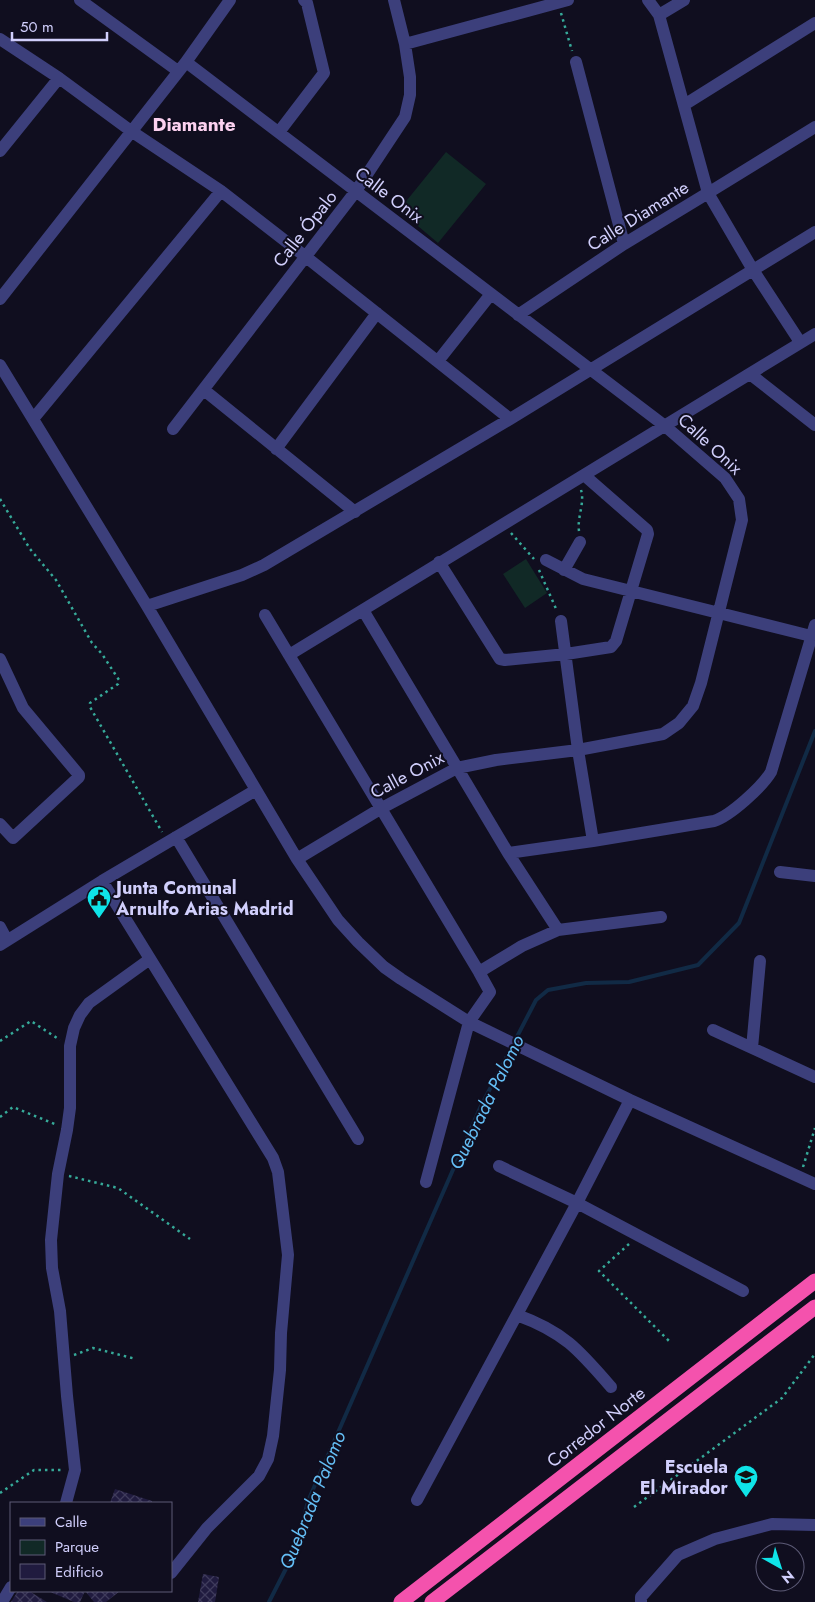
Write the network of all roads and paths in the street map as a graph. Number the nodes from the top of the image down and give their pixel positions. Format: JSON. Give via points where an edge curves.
{"nodes":[{"id":1,"x":230,"y":0,"type":"edge"},
{"id":2,"x":304,"y":0,"type":"edge"},
{"id":3,"x":394,"y":0,"type":"edge"},
{"id":4,"x":648,"y":0,"type":"edge"},
{"id":5,"x":684,"y":0,"type":"edge"},
{"id":6,"x":563,"y":1,"type":"edge"},
{"id":7,"x":86,"y":2,"type":"edge"},
{"id":8,"x":659,"y":15,"type":"junction"},
{"id":9,"x":815,"y":23,"type":"edge"},
{"id":10,"x":0,"y":39,"type":"edge"},
{"id":11,"x":405,"y":44,"type":"junction"},
{"id":12,"x":576,"y":62,"type":"joint"},
{"id":13,"x":182,"y":66,"type":"junction"},
{"id":14,"x":59,"y":78,"type":"junction"},
{"id":15,"x":684,"y":105,"type":"junction"},
{"id":16,"x":815,"y":127,"type":"edge"},
{"id":17,"x":131,"y":132,"type":"junction"},
{"id":18,"x":279,"y":132,"type":"junction"},
{"id":19,"x":0,"y":151,"type":"edge"},
{"id":20,"x":221,"y":191,"type":"junction"},
{"id":21,"x":356,"y":191,"type":"junction"},
{"id":22,"x":708,"y":193,"type":"junction"},
{"id":23,"x":815,"y":232,"type":"edge"},
{"id":24,"x":624,"y":244,"type":"junction"},
{"id":25,"x":306,"y":257,"type":"junction"},
{"id":26,"x":753,"y":270,"type":"junction"},
{"id":27,"x":491,"y":294,"type":"junction"},
{"id":28,"x":0,"y":299,"type":"edge"},
{"id":29,"x":377,"y":313,"type":"junction"},
{"id":30,"x":518,"y":315,"type":"junction"},
{"id":31,"x":815,"y":334,"type":"edge"},
{"id":32,"x":800,"y":342,"type":"junction"},
{"id":33,"x":438,"y":362,"type":"junction"},
{"id":34,"x":0,"y":365,"type":"edge"},
{"id":35,"x":590,"y":370,"type":"junction"},
{"id":36,"x":750,"y":374,"type":"junction"},
{"id":37,"x":204,"y":390,"type":"junction"},
{"id":38,"x":33,"y":419,"type":"junction"},
{"id":39,"x":510,"y":419,"type":"junction"},
{"id":40,"x":815,"y":425,"type":"edge"},
{"id":41,"x":665,"y":426,"type":"junction"},
{"id":42,"x":173,"y":429,"type":"dead end"},
{"id":43,"x":276,"y":449,"type":"junction"},
{"id":44,"x":581,"y":477,"type":"junction"},
{"id":45,"x":0,"y":499,"type":"edge"},
{"id":46,"x":355,"y":512,"type":"junction"},
{"id":47,"x":503,"y":524,"type":"junction"},
{"id":48,"x":580,"y":542,"type":"joint"},
{"id":49,"x":439,"y":562,"type":"junction"},
{"id":50,"x":542,"y":563,"type":"junction"},
{"id":51,"x":564,"y":570,"type":"junction"},
{"id":52,"x":631,"y":591,"type":"junction"},
{"id":53,"x":147,"y":606,"type":"junction"},
{"id":54,"x":363,"y":610,"type":"junction"},
{"id":55,"x":720,"y":613,"type":"junction"},
{"id":56,"x":265,"y":615,"type":"dead end"},
{"id":57,"x":561,"y":621,"type":"joint"},
{"id":58,"x":813,"y":630,"type":"edge"},
{"id":59,"x":566,"y":654,"type":"junction"},
{"id":60,"x":289,"y":655,"type":"junction"},
{"id":61,"x":0,"y":659,"type":"edge"},
{"id":62,"x":578,"y":750,"type":"junction"},
{"id":63,"x":457,"y":768,"type":"junction"},
{"id":64,"x":256,"y":790,"type":"junction"},
{"id":65,"x":380,"y":809,"type":"junction"},
{"id":66,"x":0,"y":824,"type":"edge"},
{"id":67,"x":172,"y":839,"type":"junction"},
{"id":68,"x":593,"y":842,"type":"junction"},
{"id":69,"x":508,"y":852,"type":"junction"},
{"id":70,"x":297,"y":859,"type":"junction"},
{"id":71,"x":780,"y":872,"type":"dead end"},
{"id":72,"x":815,"y":876,"type":"edge"},
{"id":73,"x":102,"y":881,"type":"junction"},
{"id":74,"x":661,"y":917,"type":"dead end"},
{"id":75,"x":0,"y":927,"type":"edge"},
{"id":76,"x":558,"y":930,"type":"junction"},
{"id":77,"x":4,"y":942,"type":"edge"},
{"id":78,"x":150,"y":959,"type":"junction"},
{"id":79,"x":760,"y":961,"type":"dead end"},
{"id":80,"x":480,"y":972,"type":"junction"},
{"id":81,"x":469,"y":1022,"type":"junction"},
{"id":82,"x":713,"y":1030,"type":"dead end"},
{"id":83,"x":0,"y":1041,"type":"edge"},
{"id":84,"x":70,"y":1046,"type":"junction"},
{"id":85,"x":752,"y":1048,"type":"junction"},
{"id":86,"x":815,"y":1077,"type":"edge"},
{"id":87,"x":630,"y":1100,"type":"junction"},
{"id":88,"x":0,"y":1117,"type":"edge"},
{"id":89,"x":815,"y":1128,"type":"edge"},
{"id":90,"x":67,"y":1130,"type":"junction"},
{"id":91,"x":358,"y":1138,"type":"dead end"},
{"id":92,"x":499,"y":1166,"type":"dead end"},
{"id":93,"x":58,"y":1174,"type":"junction"},
{"id":94,"x":800,"y":1178,"type":"junction"},
{"id":95,"x":426,"y":1182,"type":"dead end"},
{"id":96,"x":815,"y":1184,"type":"edge"},
{"id":97,"x":577,"y":1203,"type":"junction"},
{"id":98,"x":640,"y":1236,"type":"junction"},
{"id":99,"x":190,"y":1239,"type":"dead end"},
{"id":100,"x":815,"y":1281,"type":"edge"},
{"id":101,"x":743,"y":1291,"type":"dead end"},
{"id":102,"x":815,"y":1307,"type":"edge"},
{"id":103,"x":517,"y":1315,"type":"junction"},
{"id":104,"x":669,"y":1341,"type":"dead end"},
{"id":105,"x":815,"y":1354,"type":"edge"},
{"id":106,"x":64,"y":1359,"type":"junction"},
{"id":107,"x":136,"y":1359,"type":"dead end"},
{"id":108,"x":610,"y":1387,"type":"dead end"},
{"id":109,"x":75,"y":1470,"type":"junction"},
{"id":110,"x":0,"y":1493,"type":"edge"},
{"id":111,"x":417,"y":1500,"type":"dead end"},
{"id":112,"x":66,"y":1502,"type":"edge"},
{"id":113,"x":634,"y":1507,"type":"dead end"},
{"id":114,"x":815,"y":1525,"type":"edge"},
{"id":115,"x":172,"y":1572,"type":"edge"},
{"id":116,"x":10,"y":1589,"type":"edge"},
{"id":117,"x":2,"y":1602,"type":"edge"},
{"id":118,"x":401,"y":1602,"type":"edge"},
{"id":119,"x":432,"y":1602,"type":"edge"},
{"id":120,"x":641,"y":1602,"type":"edge"}],
"edges":[{"from":1,"to":13,"type":"street"},
{"from":2,"to":18,"type":"street","via":[[324,73]]},
{"from":3,"to":11,"type":"street","name":"Calle Ópalo"},
{"from":4,"to":8,"type":"street","name":"Calle Diamante"},
{"from":5,"to":8,"type":"street"},
{"from":6,"to":11,"type":"street"},
{"from":6,"to":12,"type":"path"},
{"from":7,"to":13,"type":"street","name":"Calle Onix"},
{"from":8,"to":15,"type":"street","name":"Calle Diamante"},
{"from":9,"to":15,"type":"street"},
{"from":10,"to":14,"type":"street"},
{"from":11,"to":21,"type":"street","name":"Calle Ópalo","via":[[410,95],[405,117]]},
{"from":12,"to":24,"type":"street"},
{"from":13,"to":17,"type":"street"},
{"from":13,"to":18,"type":"street","name":"Calle Onix"},
{"from":14,"to":17,"type":"street"},
{"from":14,"to":19,"type":"street"},
{"from":15,"to":22,"type":"street","name":"Calle Diamante"},
{"from":16,"to":22,"type":"street"},
{"from":17,"to":20,"type":"street"},
{"from":17,"to":28,"type":"street"},
{"from":18,"to":21,"type":"street","name":"Calle Onix"},
{"from":20,"to":25,"type":"street"},
{"from":20,"to":38,"type":"street"},
{"from":21,"to":25,"type":"street","name":"Calle Ópalo"},
{"from":21,"to":27,"type":"street","name":"Calle Onix"},
{"from":22,"to":24,"type":"street","name":"Calle Diamante"},
{"from":22,"to":26,"type":"street"},
{"from":23,"to":26,"type":"street"},
{"from":24,"to":30,"type":"street","name":"Calle Diamante"},
{"from":25,"to":29,"type":"street"},
{"from":25,"to":37,"type":"street","name":"Calle Ópalo"},
{"from":26,"to":32,"type":"street"},
{"from":26,"to":35,"type":"street"},
{"from":27,"to":30,"type":"street","name":"Calle Onix"},
{"from":27,"to":33,"type":"street"},
{"from":29,"to":33,"type":"street"},
{"from":29,"to":43,"type":"street"},
{"from":30,"to":35,"type":"street","name":"Calle Onix"},
{"from":31,"to":32,"type":"street"},
{"from":32,"to":36,"type":"street"},
{"from":33,"to":39,"type":"street"},
{"from":34,"to":38,"type":"street"},
{"from":35,"to":39,"type":"street"},
{"from":35,"to":41,"type":"street","name":"Calle Onix"},
{"from":36,"to":40,"type":"street"},
{"from":36,"to":41,"type":"street"},
{"from":37,"to":42,"type":"street","name":"Calle Ópalo"},
{"from":37,"to":43,"type":"street"},
{"from":38,"to":53,"type":"street"},
{"from":39,"to":46,"type":"street"},
{"from":41,"to":44,"type":"street"},
{"from":41,"to":55,"type":"street","name":"Calle Onix","via":[[725,478],[739,499],[742,520]]},
{"from":43,"to":46,"type":"street"},
{"from":44,"to":47,"type":"street"},
{"from":44,"to":48,"type":"path"},
{"from":44,"to":52,"type":"street","via":[[647,530]]},
{"from":45,"to":67,"type":"path","via":[[119,680],[118,684],[90,703],[90,707]]},
{"from":46,"to":53,"type":"street","via":[[242,575]]},
{"from":47,"to":49,"type":"street"},
{"from":47,"to":50,"type":"path","via":[[534,560]]},
{"from":48,"to":51,"type":"street"},
{"from":49,"to":54,"type":"street"},
{"from":49,"to":59,"type":"street","via":[[500,659]]},
{"from":50,"to":51,"type":"street"},
{"from":50,"to":57,"type":"path"},
{"from":51,"to":52,"type":"street","via":[[583,580]]},
{"from":52,"to":55,"type":"street"},
{"from":52,"to":59,"type":"street","via":[[611,647]]},
{"from":53,"to":64,"type":"street"},
{"from":54,"to":60,"type":"street"},
{"from":54,"to":63,"type":"street"},
{"from":55,"to":58,"type":"street"},
{"from":55,"to":62,"type":"street","name":"Calle Onix","via":[[693,706],[679,723],[663,734]]},
{"from":56,"to":60,"type":"street"},
{"from":57,"to":59,"type":"street"},
{"from":58,"to":68,"type":"street","via":[[771,772],[760,786],[721,819]]},
{"from":59,"to":62,"type":"street"},
{"from":60,"to":65,"type":"street"},
{"from":61,"to":66,"type":"street","via":[[23,708],[79,777],[14,838]]},
{"from":62,"to":63,"type":"street","name":"Calle Onix"},
{"from":62,"to":68,"type":"street"},
{"from":63,"to":65,"type":"street","name":"Calle Onix"},
{"from":63,"to":69,"type":"street"},
{"from":64,"to":67,"type":"street"},
{"from":64,"to":70,"type":"street"},
{"from":65,"to":70,"type":"street","name":"Calle Onix"},
{"from":65,"to":80,"type":"street"},
{"from":67,"to":73,"type":"street"},
{"from":67,"to":91,"type":"street"},
{"from":68,"to":69,"type":"street"},
{"from":69,"to":76,"type":"street"},
{"from":70,"to":81,"type":"street","via":[[338,920],[372,956],[401,979]]},
{"from":71,"to":72,"type":"street"},
{"from":73,"to":77,"type":"street"},
{"from":73,"to":78,"type":"street"},
{"from":74,"to":76,"type":"street"},
{"from":75,"to":77,"type":"street"},
{"from":76,"to":80,"type":"street","via":[[522,946]]},
{"from":78,"to":84,"type":"street","via":[[89,1003],[74,1028]]},
{"from":78,"to":115,"type":"street","via":[[272,1158],[278,1172],[288,1255],[278,1393],[266,1466],[207,1528]]},
{"from":79,"to":85,"type":"street"},
{"from":80,"to":81,"type":"street","via":[[490,992]]},
{"from":81,"to":87,"type":"street"},
{"from":81,"to":95,"type":"street"},
{"from":82,"to":85,"type":"street"},
{"from":83,"to":84,"type":"path","via":[[31,1021]]},
{"from":84,"to":90,"type":"street"},
{"from":85,"to":86,"type":"street"},
{"from":87,"to":94,"type":"street"},
{"from":87,"to":97,"type":"street"},
{"from":88,"to":90,"type":"path","via":[[13,1107]]},
{"from":89,"to":94,"type":"path"},
{"from":90,"to":93,"type":"street"},
{"from":92,"to":97,"type":"street"},
{"from":93,"to":99,"type":"path","via":[[118,1188]]},
{"from":93,"to":106,"type":"street","via":[[51,1255]]},
{"from":94,"to":96,"type":"street"},
{"from":97,"to":98,"type":"street"},
{"from":97,"to":103,"type":"street"},
{"from":98,"to":101,"type":"street"},
{"from":98,"to":104,"type":"path","via":[[599,1271]]},
{"from":100,"to":118,"type":"highway","name":"Corredor Norte"},
{"from":102,"to":119,"type":"highway"},
{"from":103,"to":108,"type":"street","via":[[565,1338]]},
{"from":103,"to":111,"type":"street"},
{"from":105,"to":113,"type":"path","via":[[782,1398]]},
{"from":106,"to":107,"type":"path","via":[[93,1348]]},
{"from":106,"to":109,"type":"street"},
{"from":109,"to":110,"type":"path","via":[[34,1470]]},
{"from":109,"to":112,"type":"street"},
{"from":114,"to":120,"type":"street","via":[[772,1524],[715,1540],[678,1555]]},
{"from":116,"to":117,"type":"street"}]}
